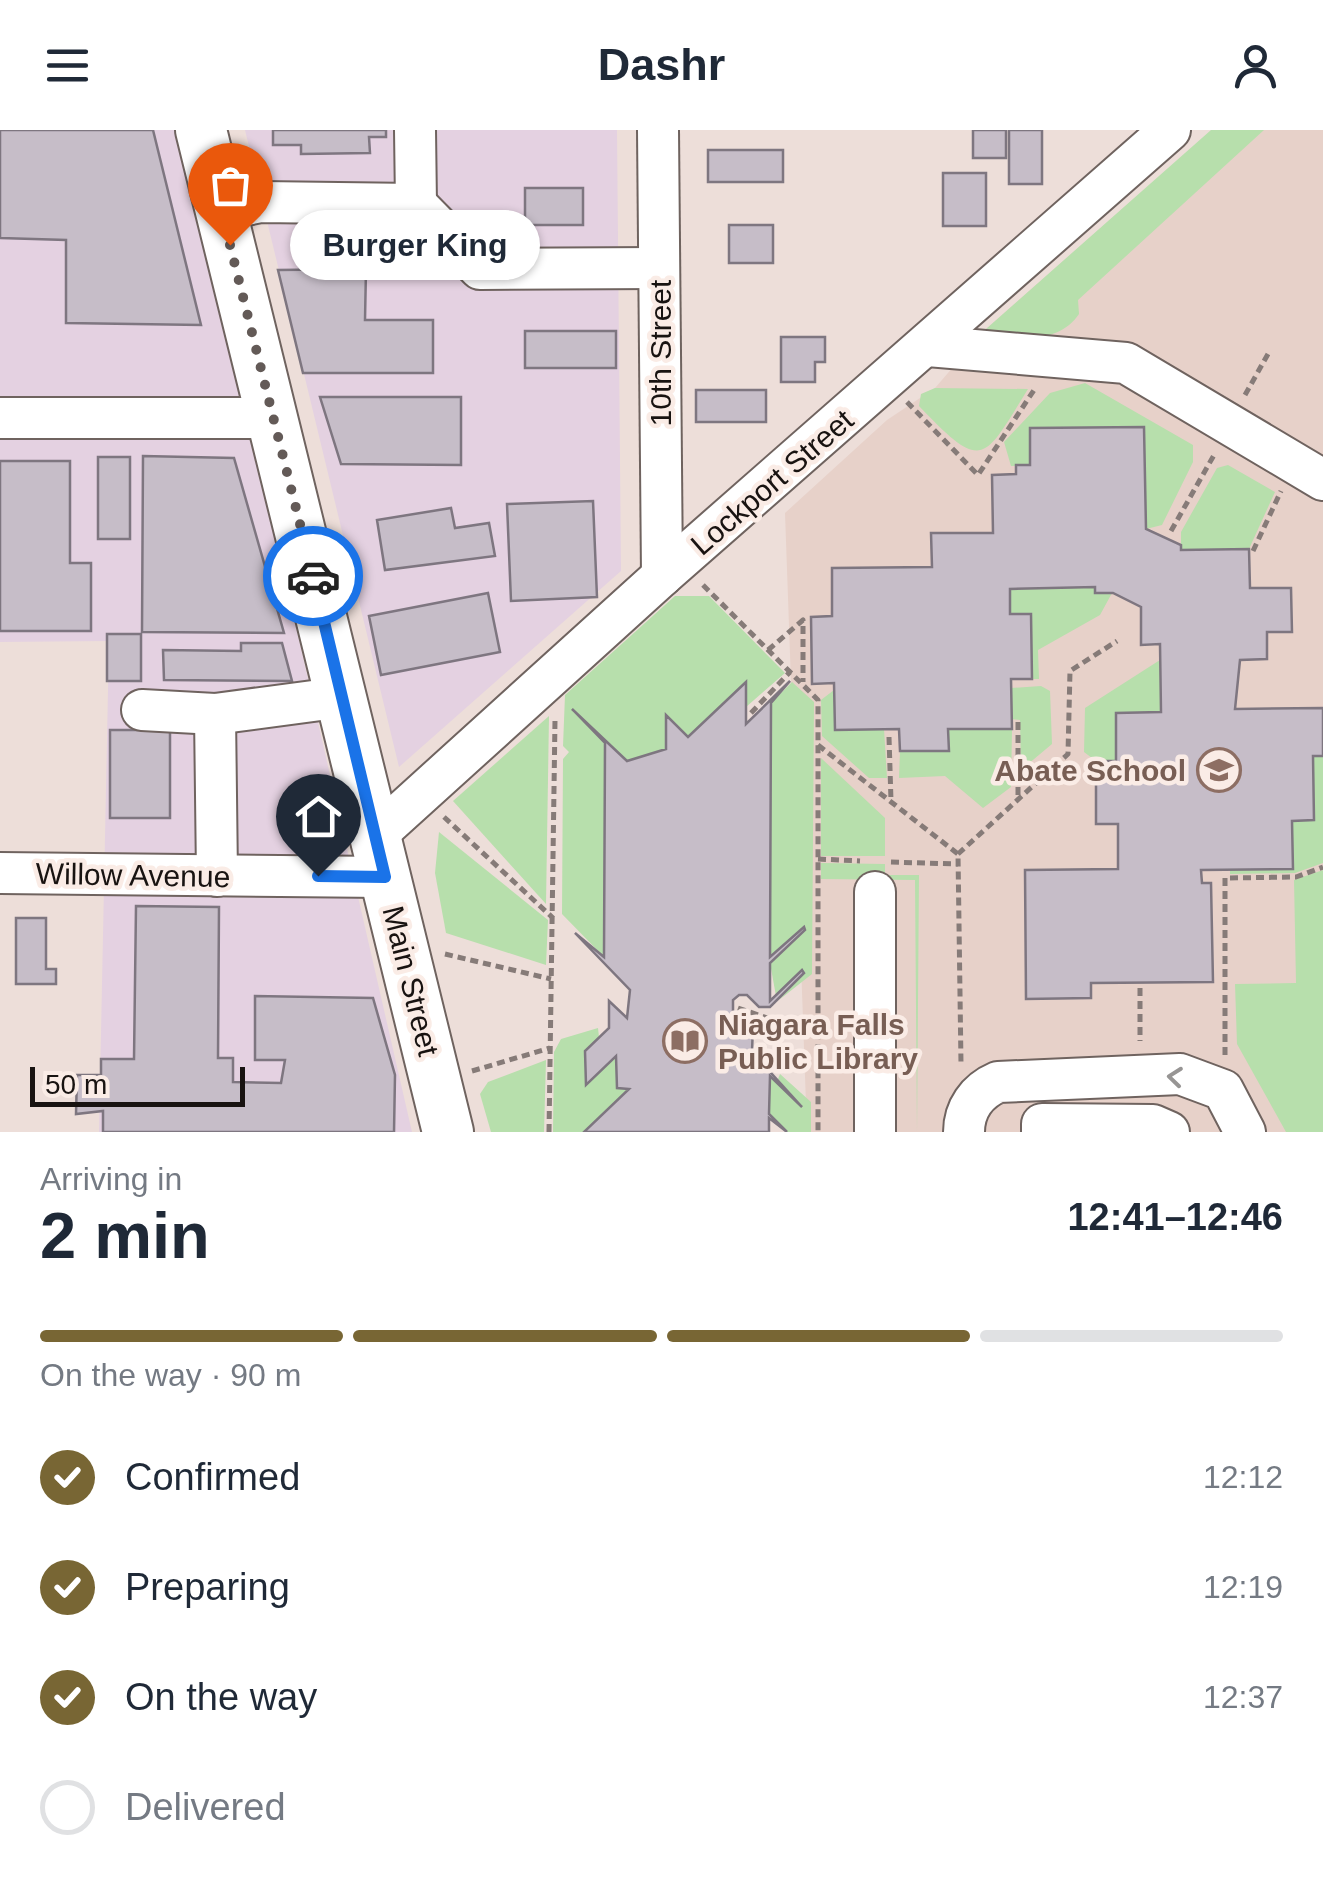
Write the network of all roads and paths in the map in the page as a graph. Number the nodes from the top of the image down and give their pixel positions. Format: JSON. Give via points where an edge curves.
{"nodes":[{"id":1,"x":201,"y":130,"type":"edge"},
{"id":2,"x":414,"y":130,"type":"edge"},
{"id":3,"x":658,"y":130,"type":"edge"},
{"id":4,"x":1170,"y":130,"type":"edge"},
{"id":5,"x":416,"y":204,"type":"junction"},
{"id":6,"x":221,"y":210,"type":"junction"},
{"id":7,"x":660,"y":268,"type":"junction"},
{"id":8,"x":928,"y":346,"type":"junction"},
{"id":9,"x":1268,"y":354,"type":"dead end"},
{"id":10,"x":1023,"y":380,"type":"dead end"},
{"id":11,"x":1243,"y":397,"type":"dead end"},
{"id":12,"x":904,"y":400,"type":"dead end"},
{"id":13,"x":0,"y":418,"type":"edge"},
{"id":14,"x":272,"y":418,"type":"junction"},
{"id":15,"x":1212,"y":450,"type":"dead end"},
{"id":16,"x":1266,"y":480,"type":"dead end"},
{"id":17,"x":1309,"y":488,"type":"edge"},
{"id":18,"x":1282,"y":489,"type":"junction"},
{"id":19,"x":1170,"y":530,"type":"dead end"},
{"id":20,"x":1253,"y":551,"type":"dead end"},
{"id":21,"x":678,"y":576,"type":"junction"},
{"id":22,"x":1117,"y":641,"type":"dead end"},
{"id":23,"x":768,"y":650,"type":"junction"},
{"id":24,"x":790,"y":672,"type":"junction"},
{"id":25,"x":802,"y":682,"type":"dead end"},
{"id":26,"x":344,"y":697,"type":"junction"},
{"id":27,"x":142,"y":710,"type":"dead end"},
{"id":28,"x":750,"y":713,"type":"dead end"},
{"id":29,"x":215,"y":714,"type":"junction"},
{"id":30,"x":556,"y":715,"type":"dead end"},
{"id":31,"x":1018,"y":722,"type":"dead end"},
{"id":32,"x":889,"y":738,"type":"dead end"},
{"id":33,"x":818,"y":744,"type":"junction"},
{"id":34,"x":1018,"y":800,"type":"junction"},
{"id":35,"x":890,"y":801,"type":"junction"},
{"id":36,"x":435,"y":808,"type":"dead end"},
{"id":37,"x":958,"y":854,"type":"junction"},
{"id":38,"x":380,"y":856,"type":"junction"},
{"id":39,"x":1323,"y":867,"type":"edge"},
{"id":40,"x":0,"y":873,"type":"edge"},
{"id":41,"x":217,"y":876,"type":"junction"},
{"id":42,"x":875,"y":892,"type":"dead end"},
{"id":43,"x":553,"y":918,"type":"junction"},
{"id":44,"x":442,"y":954,"type":"dead end"},
{"id":45,"x":552,"y":979,"type":"junction"},
{"id":46,"x":1140,"y":988,"type":"dead end"},
{"id":47,"x":738,"y":1008,"type":"dead end"},
{"id":48,"x":818,"y":1020,"type":"junction"},
{"id":49,"x":552,"y":1048,"type":"junction"},
{"id":50,"x":1140,"y":1050,"type":"dead end"},
{"id":51,"x":1225,"y":1055,"type":"dead end"},
{"id":52,"x":472,"y":1071,"type":"dead end"},
{"id":53,"x":956,"y":1073,"type":"dead end"},
{"id":54,"x":964,"y":1126,"type":"edge"},
{"id":55,"x":1117,"y":1128,"type":"edge"},
{"id":56,"x":448,"y":1132,"type":"edge"},
{"id":57,"x":549,"y":1132,"type":"edge"},
{"id":58,"x":818,"y":1132,"type":"edge"},
{"id":59,"x":874,"y":1132,"type":"edge"},
{"id":60,"x":1042,"y":1132,"type":"edge"},
{"id":61,"x":1168,"y":1132,"type":"edge"},
{"id":62,"x":1245,"y":1132,"type":"edge"}],
"edges":[{"from":1,"to":6,"type":"main road","name":"Main Street"},
{"from":2,"to":5,"type":"street"},
{"from":3,"to":7,"type":"street","name":"10th Street"},
{"from":4,"to":8,"type":"street","name":"Lockport Street"},
{"from":5,"to":6,"type":"street","via":[[260,202]]},
{"from":5,"to":7,"type":"street","via":[[480,269]]},
{"from":6,"to":14,"type":"main road","name":"Main Street"},
{"from":7,"to":21,"type":"street","name":"10th Street"},
{"from":8,"to":17,"type":"street","via":[[1126,363]]},
{"from":8,"to":21,"type":"street","name":"Lockport Street"},
{"from":9,"to":11,"type":"path"},
{"from":10,"to":12,"type":"path","via":[[1041,380],[978,475]]},
{"from":13,"to":14,"type":"street"},
{"from":14,"to":26,"type":"main road","name":"Main Street"},
{"from":15,"to":19,"type":"path"},
{"from":16,"to":18,"type":"path"},
{"from":17,"to":18,"type":"path"},
{"from":18,"to":20,"type":"path"},
{"from":21,"to":23,"type":"path"},
{"from":21,"to":38,"type":"street","name":"Lockport Street"},
{"from":22,"to":34,"type":"path","via":[[1070,671],[1068,754]]},
{"from":23,"to":24,"type":"path"},
{"from":23,"to":25,"type":"path","via":[[803,620]]},
{"from":24,"to":28,"type":"path"},
{"from":24,"to":33,"type":"path","via":[[818,700]]},
{"from":26,"to":29,"type":"street"},
{"from":26,"to":38,"type":"main road","name":"Main Street"},
{"from":27,"to":29,"type":"street"},
{"from":29,"to":41,"type":"street"},
{"from":30,"to":43,"type":"path"},
{"from":31,"to":34,"type":"path"},
{"from":32,"to":35,"type":"path"},
{"from":33,"to":35,"type":"path"},
{"from":33,"to":48,"type":"path"},
{"from":34,"to":37,"type":"path"},
{"from":35,"to":37,"type":"path"},
{"from":36,"to":43,"type":"path"},
{"from":37,"to":53,"type":"path","via":[[964,1059]]},
{"from":38,"to":41,"type":"street","name":"Willow Avenue"},
{"from":38,"to":56,"type":"main road","name":"Main Street"},
{"from":39,"to":51,"type":"path","via":[[1296,876],[1225,878]]},
{"from":40,"to":41,"type":"street","name":"Willow Avenue"},
{"from":42,"to":59,"type":"street"},
{"from":43,"to":45,"type":"path"},
{"from":44,"to":45,"type":"path"},
{"from":45,"to":49,"type":"path"},
{"from":46,"to":50,"type":"path"},
{"from":47,"to":48,"type":"path","via":[[770,1019]]},
{"from":48,"to":58,"type":"path"},
{"from":49,"to":52,"type":"path"},
{"from":49,"to":57,"type":"path"},
{"from":62,"to":54,"type":"street","one_way":true,"via":[[1223,1090],[1180,1074],[998,1082],[981,1089]]},
{"from":55,"to":60,"type":"street","via":[[1042,1124]]},
{"from":55,"to":61,"type":"street","via":[[1154,1125]]}]}
